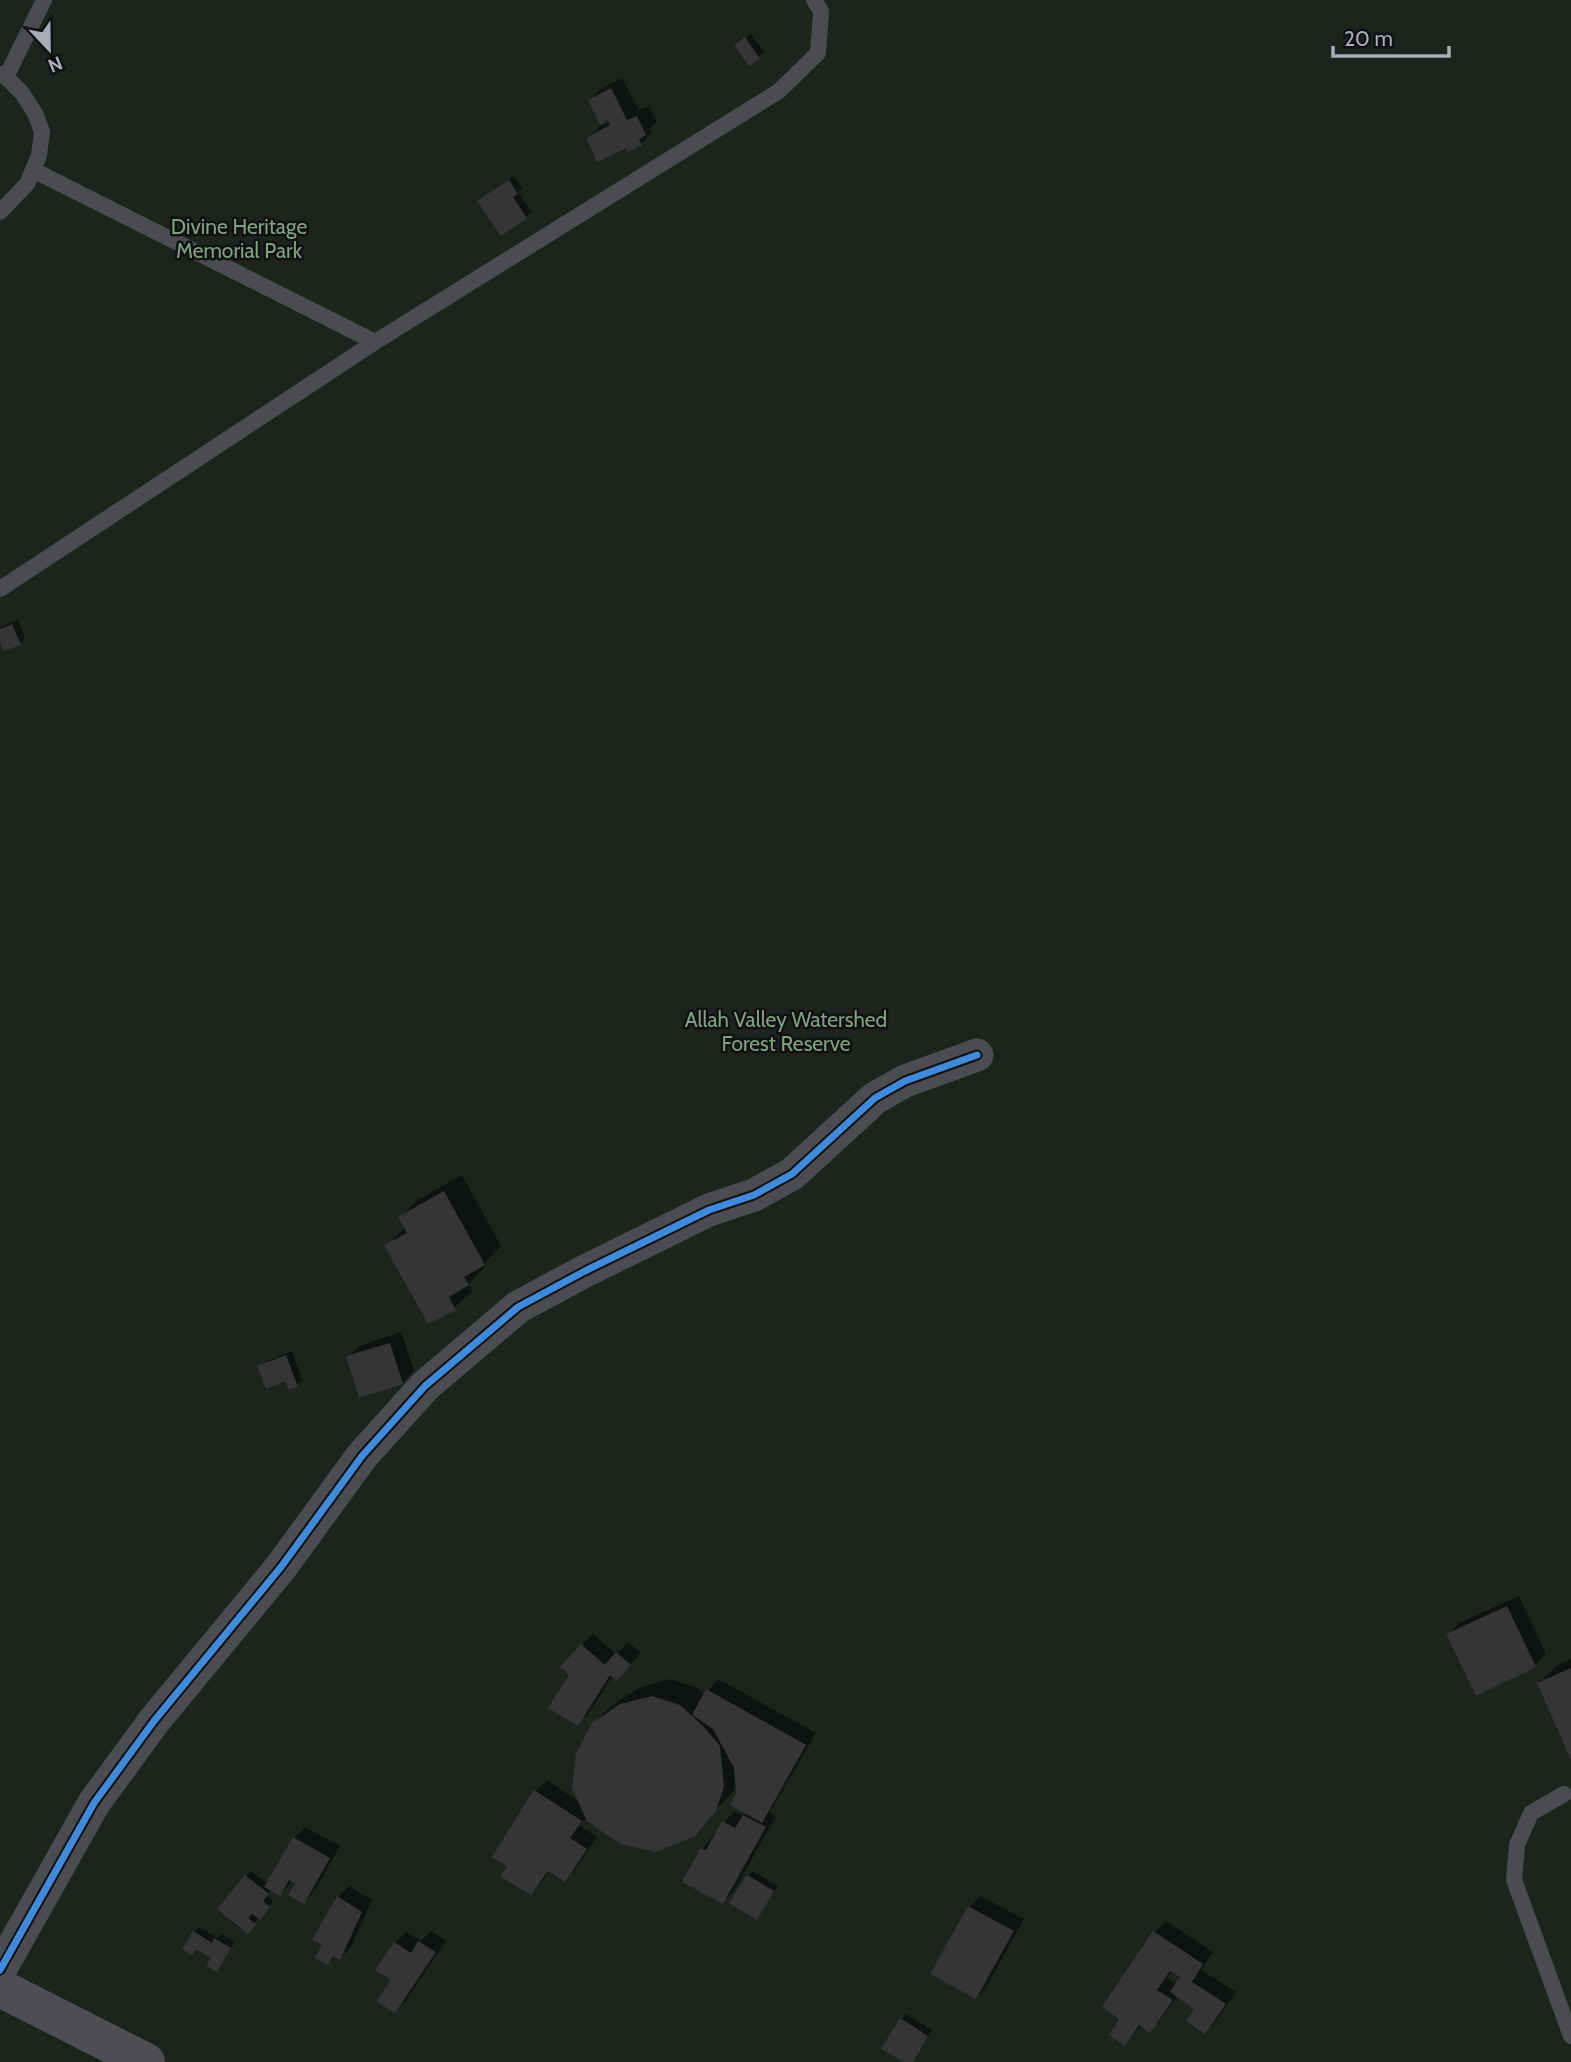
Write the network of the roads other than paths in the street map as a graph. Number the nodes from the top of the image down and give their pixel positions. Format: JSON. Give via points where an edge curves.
{"nodes":[{"id":1,"x":44,"y":0,"type":"edge"},
{"id":2,"x":814,"y":0,"type":"edge"},
{"id":3,"x":3,"y":75,"type":"edge"},
{"id":4,"x":33,"y":170,"type":"junction"},
{"id":5,"x":0,"y":212,"type":"edge"},
{"id":6,"x":374,"y":342,"type":"junction"},
{"id":7,"x":0,"y":589,"type":"edge"},
{"id":8,"x":977,"y":1055,"type":"dead end"},
{"id":9,"x":1564,"y":1794,"type":"dead end"},
{"id":10,"x":0,"y":1970,"type":"edge"},
{"id":11,"x":0,"y":1988,"type":"edge"},
{"id":12,"x":1571,"y":2036,"type":"edge"},
{"id":13,"x":146,"y":2062,"type":"edge"}],
"edges":[{"from":1,"to":3,"type":"lane"},
{"from":2,"to":6,"type":"lane","via":[[821,11],[818,53],[779,90]]},
{"from":3,"to":4,"type":"lane","via":[[22,93],[42,132]]},
{"from":4,"to":5,"type":"lane","via":[[27,184]]},
{"from":4,"to":6,"type":"lane"},
{"from":6,"to":7,"type":"lane"},
{"from":8,"to":10,"type":"street","via":[[905,1081],[875,1098],[792,1174],[754,1195],[709,1210],[518,1307],[425,1386],[362,1456],[281,1567],[154,1721],[94,1803]]},
{"from":9,"to":12,"type":"lane","via":[[1531,1813],[1517,1845],[1514,1880]]},
{"from":11,"to":13,"type":"highway"}]}
